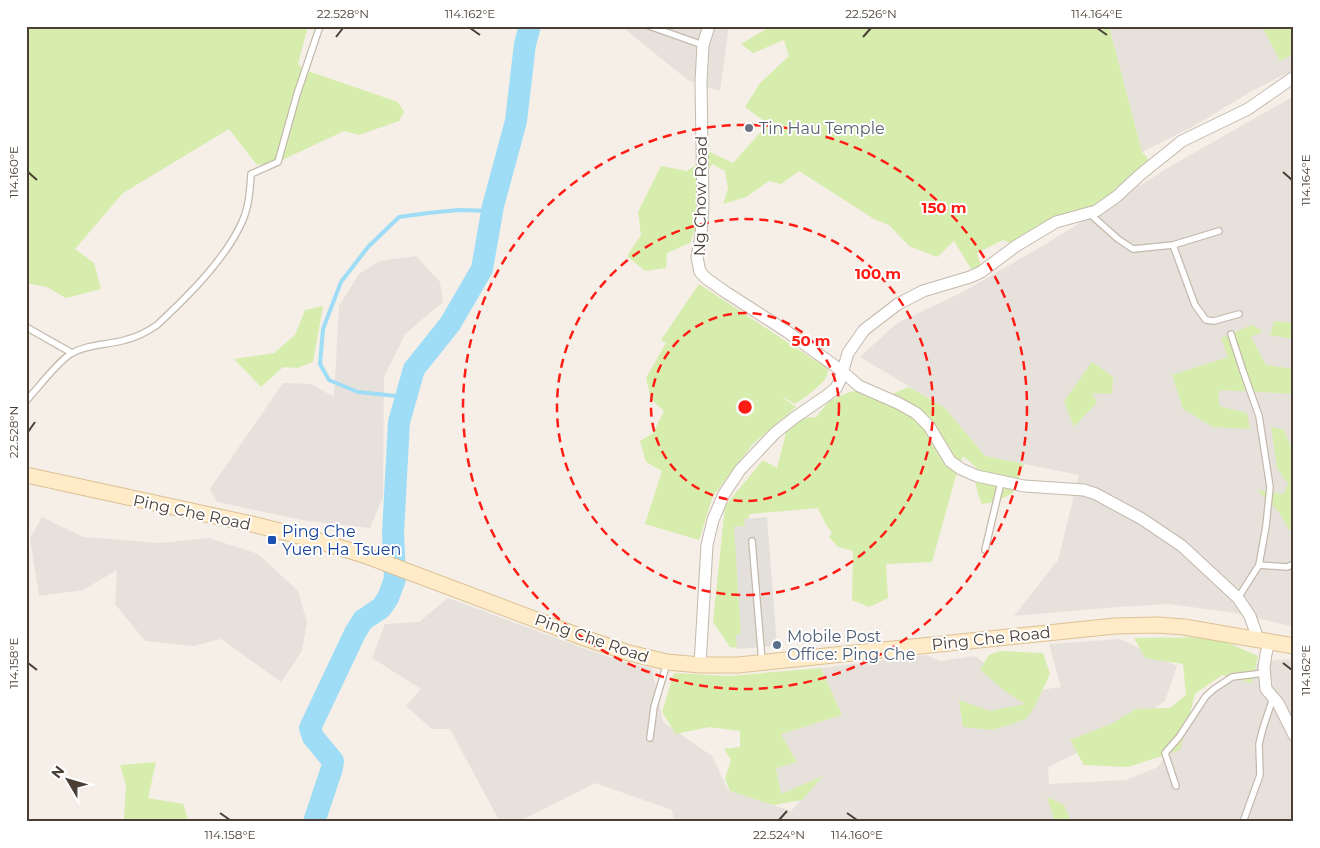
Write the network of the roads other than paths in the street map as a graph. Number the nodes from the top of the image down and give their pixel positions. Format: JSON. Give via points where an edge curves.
{"nodes":[{"id":1,"x":320,"y":26,"type":"edge"},
{"id":2,"x":649,"y":26,"type":"edge"},
{"id":3,"x":709,"y":26,"type":"edge"},
{"id":4,"x":703,"y":44,"type":"junction"},
{"id":5,"x":1294,"y":77,"type":"edge"},
{"id":6,"x":1090,"y":214,"type":"junction"},
{"id":7,"x":1218,"y":231,"type":"dead end"},
{"id":8,"x":1174,"y":246,"type":"junction"},
{"id":9,"x":1239,"y":314,"type":"dead end"},
{"id":10,"x":26,"y":327,"type":"edge"},
{"id":11,"x":1231,"y":334,"type":"dead end"},
{"id":12,"x":72,"y":354,"type":"junction"},
{"id":13,"x":842,"y":371,"type":"junction"},
{"id":14,"x":26,"y":401,"type":"edge"},
{"id":15,"x":26,"y":476,"type":"edge"},
{"id":16,"x":1001,"y":482,"type":"junction"},
{"id":17,"x":752,"y":541,"type":"dead end"},
{"id":18,"x":985,"y":550,"type":"dead end"},
{"id":19,"x":1294,"y":564,"type":"edge"},
{"id":20,"x":1259,"y":565,"type":"junction"},
{"id":21,"x":1238,"y":598,"type":"junction"},
{"id":22,"x":1264,"y":640,"type":"junction"},
{"id":23,"x":1294,"y":646,"type":"edge"},
{"id":24,"x":667,"y":662,"type":"junction"},
{"id":25,"x":763,"y":663,"type":"junction"},
{"id":26,"x":700,"y":665,"type":"junction"},
{"id":27,"x":1264,"y":673,"type":"junction"},
{"id":28,"x":1274,"y":698,"type":"junction"},
{"id":29,"x":1294,"y":735,"type":"edge"},
{"id":30,"x":650,"y":738,"type":"dead end"},
{"id":31,"x":1176,"y":786,"type":"dead end"},
{"id":32,"x":1244,"y":822,"type":"edge"}],
"edges":[{"from":1,"to":12,"type":"lane","via":[[278,162],[251,174],[249,200],[242,222],[212,269],[147,332]]},
{"from":2,"to":4,"type":"lane"},
{"from":3,"to":4,"type":"street","name":"Ng Chow Road"},
{"from":4,"to":13,"type":"street","name":"Ng Chow Road","via":[[703,206],[697,257],[700,272]]},
{"from":5,"to":6,"type":"street","via":[[1248,109],[1182,141]]},
{"from":6,"to":8,"type":"lane","via":[[1133,249]]},
{"from":6,"to":13,"type":"street","via":[[1056,222],[1016,246],[982,272],[898,304],[864,330],[848,353]]},
{"from":7,"to":8,"type":"lane"},
{"from":8,"to":9,"type":"lane","via":[[1195,305],[1206,320]]},
{"from":10,"to":12,"type":"lane"},
{"from":11,"to":20,"type":"lane","via":[[1259,416],[1270,488]]},
{"from":12,"to":14,"type":"lane"},
{"from":13,"to":16,"type":"street","name":"Ng Chow Road","via":[[862,388],[916,413],[929,426],[953,464],[970,474]]},
{"from":13,"to":26,"type":"street","via":[[832,391],[764,443],[721,500],[707,545]]},
{"from":15,"to":24,"type":"street","name":"Ping Che Road","via":[[315,540],[417,574],[587,639]]},
{"from":16,"to":18,"type":"lane"},
{"from":16,"to":21,"type":"street","name":"Ng Chow Road","via":[[1096,494],[1172,539]]},
{"from":17,"to":25,"type":"lane"},
{"from":19,"to":20,"type":"lane","via":[[1287,567]]},
{"from":20,"to":21,"type":"lane"},
{"from":21,"to":22,"type":"street","name":"Ng Chow Road"},
{"from":22,"to":23,"type":"street","name":"Ping Che Road"},
{"from":22,"to":25,"type":"street","name":"Ping Che Road","via":[[1184,627],[1115,626]]},
{"from":22,"to":27,"type":"street"},
{"from":24,"to":26,"type":"street","name":"Ping Che Road"},
{"from":24,"to":30,"type":"lane","via":[[654,707]]},
{"from":25,"to":26,"type":"street","name":"Ping Che Road"},
{"from":27,"to":28,"type":"street","via":[[1266,689]]},
{"from":27,"to":31,"type":"lane","via":[[1232,677],[1206,696],[1165,753]]},
{"from":28,"to":29,"type":"street"},
{"from":28,"to":32,"type":"lane","via":[[1259,744],[1260,775]]}]}
